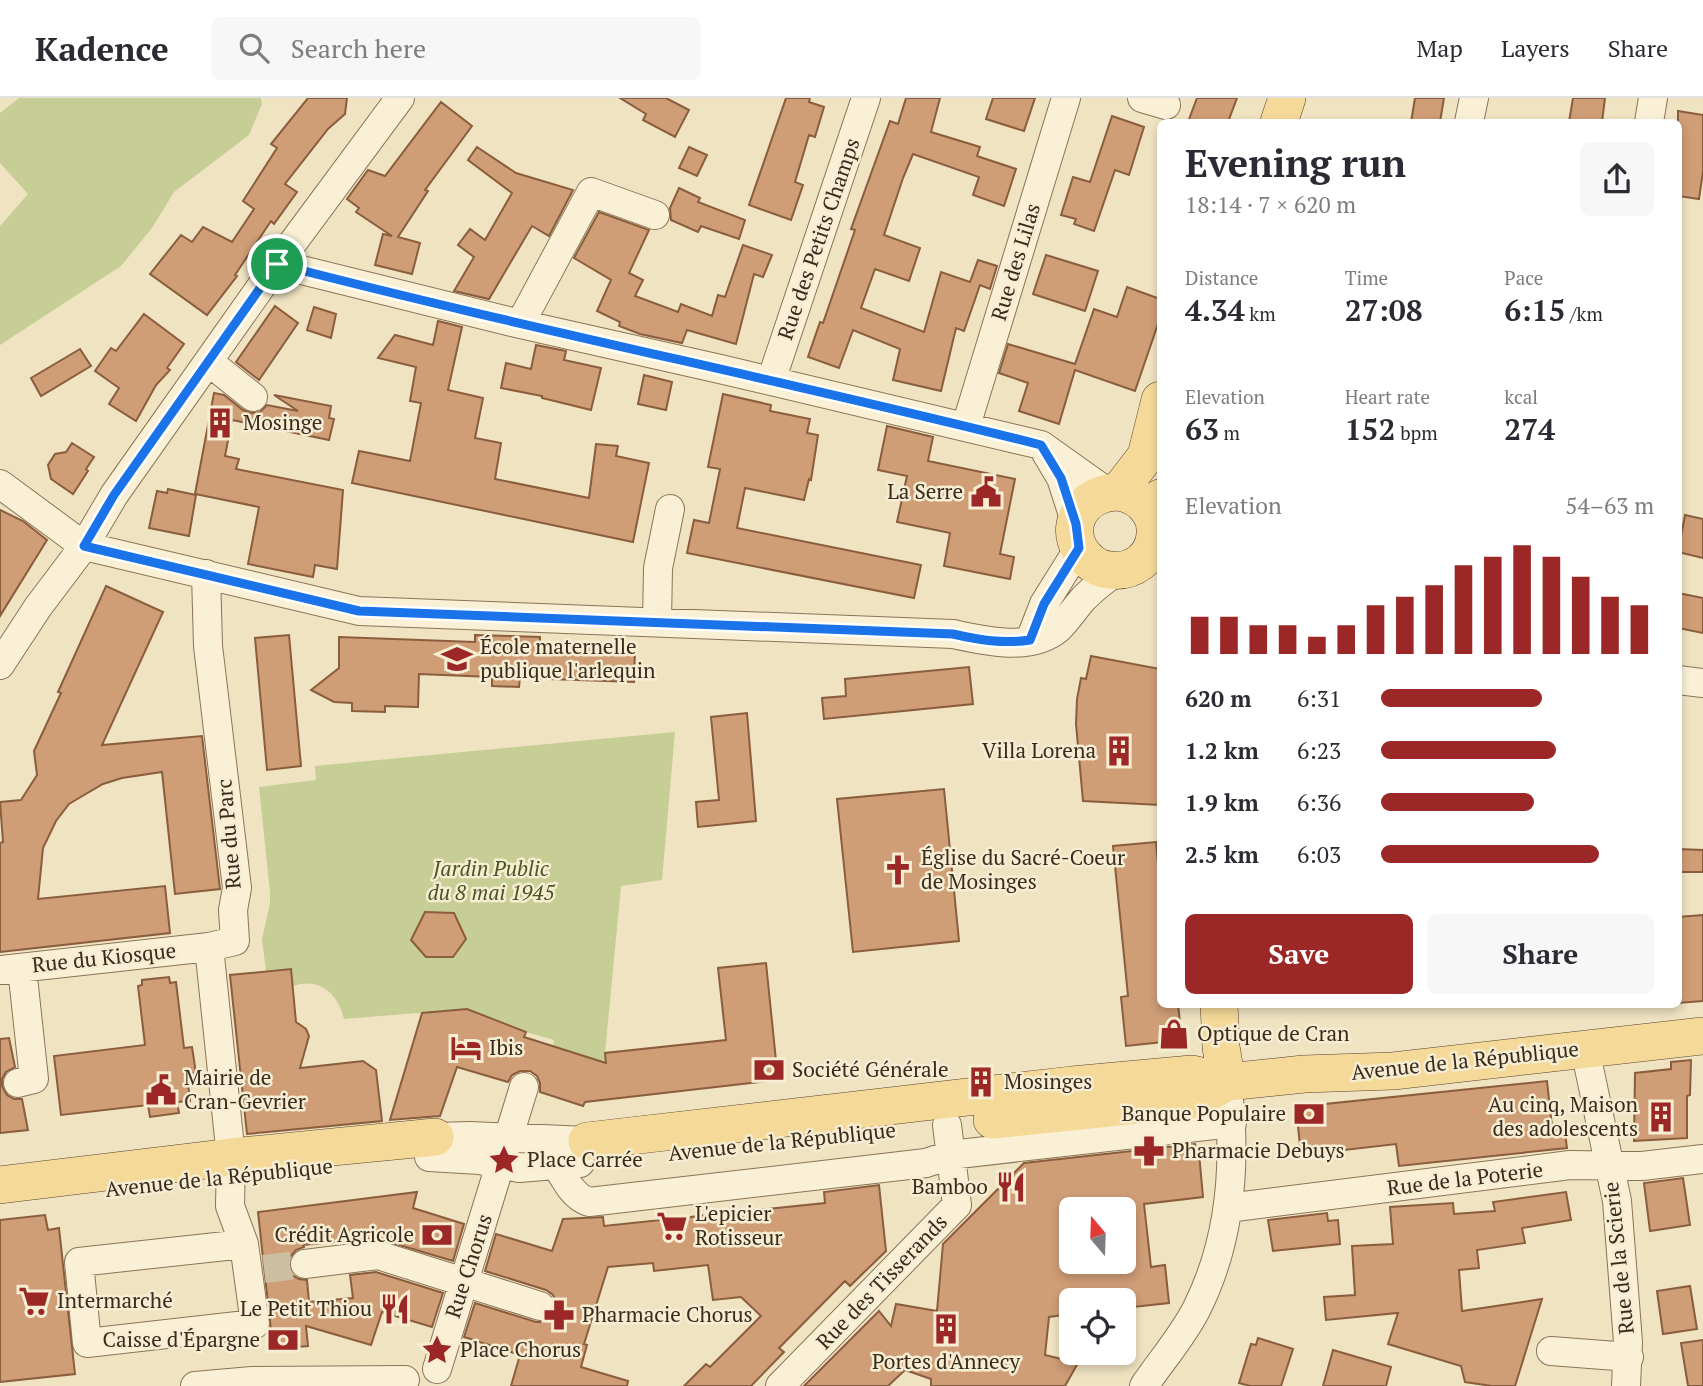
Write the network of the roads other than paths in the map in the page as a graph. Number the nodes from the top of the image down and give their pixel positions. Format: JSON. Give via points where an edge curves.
{"nodes":[{"id":1,"x":400,"y":98,"type":"edge"},
{"id":2,"x":866,"y":98,"type":"edge"},
{"id":3,"x":1066,"y":98,"type":"edge"},
{"id":4,"x":1287,"y":98,"type":"edge"},
{"id":5,"x":1474,"y":98,"type":"edge"},
{"id":6,"x":1653,"y":98,"type":"edge"},
{"id":7,"x":1280,"y":119,"type":"edge"},
{"id":8,"x":1470,"y":119,"type":"edge"},
{"id":9,"x":1650,"y":119,"type":"edge"},
{"id":10,"x":655,"y":215,"type":"dead end"},
{"id":11,"x":277,"y":264,"type":"junction"},
{"id":12,"x":520,"y":324,"type":"junction"},
{"id":13,"x":209,"y":362,"type":"junction"},
{"id":14,"x":771,"y":381,"type":"junction"},
{"id":15,"x":254,"y":397,"type":"dead end"},
{"id":16,"x":1157,"y":412,"type":"edge"},
{"id":17,"x":965,"y":426,"type":"junction"},
{"id":18,"x":1041,"y":445,"type":"junction"},
{"id":19,"x":0,"y":484,"type":"edge"},
{"id":20,"x":1113,"y":491,"type":"junction"},
{"id":21,"x":670,"y":509,"type":"dead end"},
{"id":22,"x":1157,"y":521,"type":"edge"},
{"id":23,"x":1157,"y":527,"type":"edge"},
{"id":24,"x":1077,"y":536,"type":"junction"},
{"id":25,"x":84,"y":546,"type":"junction"},
{"id":26,"x":206,"y":573,"type":"junction"},
{"id":27,"x":1136,"y":573,"type":"edge"},
{"id":28,"x":1044,"y":604,"type":"junction"},
{"id":29,"x":657,"y":622,"type":"junction"},
{"id":30,"x":953,"y":634,"type":"junction"},
{"id":31,"x":1030,"y":640,"type":"junction"},
{"id":32,"x":0,"y":666,"type":"edge"},
{"id":33,"x":1682,"y":680,"type":"edge"},
{"id":34,"x":1703,"y":683,"type":"edge"},
{"id":35,"x":209,"y":947,"type":"junction"},
{"id":36,"x":19,"y":968,"type":"edge"},
{"id":37,"x":1219,"y":1008,"type":"edge"},
{"id":38,"x":1703,"y":1036,"type":"edge"},
{"id":39,"x":1585,"y":1049,"type":"junction"},
{"id":40,"x":1227,"y":1082,"type":"junction"},
{"id":41,"x":18,"y":1083,"type":"dead end"},
{"id":42,"x":524,"y":1087,"type":"dead end"},
{"id":43,"x":1232,"y":1123,"type":"junction"},
{"id":44,"x":948,"y":1140,"type":"junction"},
{"id":45,"x":432,"y":1147,"type":"joint"},
{"id":46,"x":506,"y":1151,"type":"junction"},
{"id":47,"x":575,"y":1157,"type":"junction"},
{"id":48,"x":1703,"y":1159,"type":"edge"},
{"id":49,"x":1609,"y":1166,"type":"junction"},
{"id":50,"x":231,"y":1167,"type":"junction"},
{"id":51,"x":0,"y":1185,"type":"edge"},
{"id":52,"x":0,"y":1200,"type":"edge"},
{"id":53,"x":1227,"y":1208,"type":"junction"},
{"id":54,"x":252,"y":1262,"type":"junction"},
{"id":55,"x":305,"y":1264,"type":"tunnel mouth"},
{"id":56,"x":464,"y":1281,"type":"junction"},
{"id":57,"x":540,"y":1306,"type":"dead end"},
{"id":58,"x":1552,"y":1351,"type":"dead end"},
{"id":59,"x":1629,"y":1357,"type":"junction"},
{"id":60,"x":443,"y":1377,"type":"edge"},
{"id":61,"x":404,"y":1383,"type":"edge"},
{"id":62,"x":195,"y":1386,"type":"edge"},
{"id":63,"x":780,"y":1386,"type":"edge"},
{"id":64,"x":1145,"y":1386,"type":"edge"},
{"id":65,"x":1626,"y":1386,"type":"edge"}],
"edges":[{"from":1,"to":11,"type":"street"},
{"from":2,"to":14,"type":"street","name":"Rue des Petits Champs"},
{"from":3,"to":17,"type":"street","name":"Rue des Lilas"},
{"from":4,"to":7,"type":"main road"},
{"from":5,"to":8,"type":"street"},
{"from":6,"to":9,"type":"street"},
{"from":10,"to":12,"type":"street","via":[[591,191]]},
{"from":11,"to":12,"type":"street"},
{"from":11,"to":13,"type":"street"},
{"from":12,"to":14,"type":"street"},
{"from":13,"to":15,"type":"street"},
{"from":13,"to":25,"type":"street","via":[[114,495]]},
{"from":14,"to":17,"type":"street"},
{"from":16,"to":20,"type":"main road","via":[[1146,456]]},
{"from":17,"to":18,"type":"street"},
{"from":18,"to":20,"type":"street"},
{"from":18,"to":24,"type":"street","via":[[1061,478]]},
{"from":19,"to":25,"type":"street"},
{"from":20,"to":22,"type":"main road","via":[[1141,500]]},
{"from":20,"to":24,"type":"main road","via":[[1087,503]]},
{"from":21,"to":29,"type":"street","via":[[658,568]]},
{"from":23,"to":27,"type":"main road","via":[[1154,543]]},
{"from":24,"to":27,"type":"main road","via":[[1085,558],[1095,565]]},
{"from":24,"to":28,"type":"street"},
{"from":25,"to":26,"type":"street"},
{"from":25,"to":32,"type":"street"},
{"from":26,"to":29,"type":"street","via":[[359,611]]},
{"from":26,"to":35,"type":"street","name":"Rue du Parc","via":[[208,646],[237,888],[235,941]]},
{"from":27,"to":31,"type":"street","via":[[1102,581],[1056,630]]},
{"from":28,"to":30,"type":"street","via":[[997,627]]},
{"from":28,"to":31,"type":"street"},
{"from":29,"to":30,"type":"street"},
{"from":30,"to":31,"type":"street","via":[[995,642]]},
{"from":33,"to":34,"type":"street"},
{"from":35,"to":36,"type":"street","name":"Rue du Kiosque"},
{"from":35,"to":50,"type":"street"},
{"from":36,"to":41,"type":"street","via":[[34,1079]]},
{"from":37,"to":40,"type":"main road"},
{"from":38,"to":39,"type":"main road","name":"Avenue de la République"},
{"from":39,"to":40,"type":"main road","name":"Avenue de la République","via":[[1393,1071]]},
{"from":39,"to":49,"type":"street","name":"Rue de la Scierie"},
{"from":40,"to":43,"type":"street"},
{"from":40,"to":44,"type":"main road","name":"Avenue de la République","via":[[1196,1099]]},
{"from":40,"to":47,"type":"main road","name":"Avenue de la République","via":[[1192,1074],[1072,1085]]},
{"from":42,"to":46,"type":"street","name":"Rue Chorus"},
{"from":43,"to":44,"type":"street"},
{"from":43,"to":53,"type":"street"},
{"from":44,"to":47,"type":"main road","name":"Avenue de la République"},
{"from":44,"to":63,"type":"street","name":"Rue des Tisserands","via":[[957,1205]]},
{"from":45,"to":46,"type":"street","name":"Avenue de la République"},
{"from":45,"to":50,"type":"main road","name":"Avenue de la République"},
{"from":46,"to":47,"type":"street","name":"Avenue de la République"},
{"from":46,"to":47,"type":"street","name":"Avenue de la République","via":[[519,1168]]},
{"from":46,"to":56,"type":"street","name":"Rue Chorus"},
{"from":48,"to":49,"type":"street","name":"Rue de la Poterie"},
{"from":49,"to":53,"type":"street","name":"Rue de la Poterie","via":[[1570,1166]]},
{"from":49,"to":59,"type":"street","name":"Rue de la Scierie","via":[[1617,1201]]},
{"from":50,"to":51,"type":"main road","name":"Avenue de la République"},
{"from":50,"to":52,"type":"main road","name":"Avenue de la République"},
{"from":50,"to":54,"type":"street","via":[[230,1206]]},
{"from":53,"to":64,"type":"street","via":[[1213,1269],[1199,1302]]},
{"from":54,"to":54,"type":"street","via":[[79,1262],[87,1343],[255,1324]]},
{"from":55,"to":56,"type":"street","via":[[378,1255]]},
{"from":56,"to":57,"type":"street"},
{"from":56,"to":60,"type":"street","name":"Rue Chorus"},
{"from":58,"to":59,"type":"street"},
{"from":59,"to":65,"type":"street","name":"Rue de la Scierie"},
{"from":60,"to":61,"type":"street"},
{"from":61,"to":62,"type":"street","via":[[252,1381]]}]}
